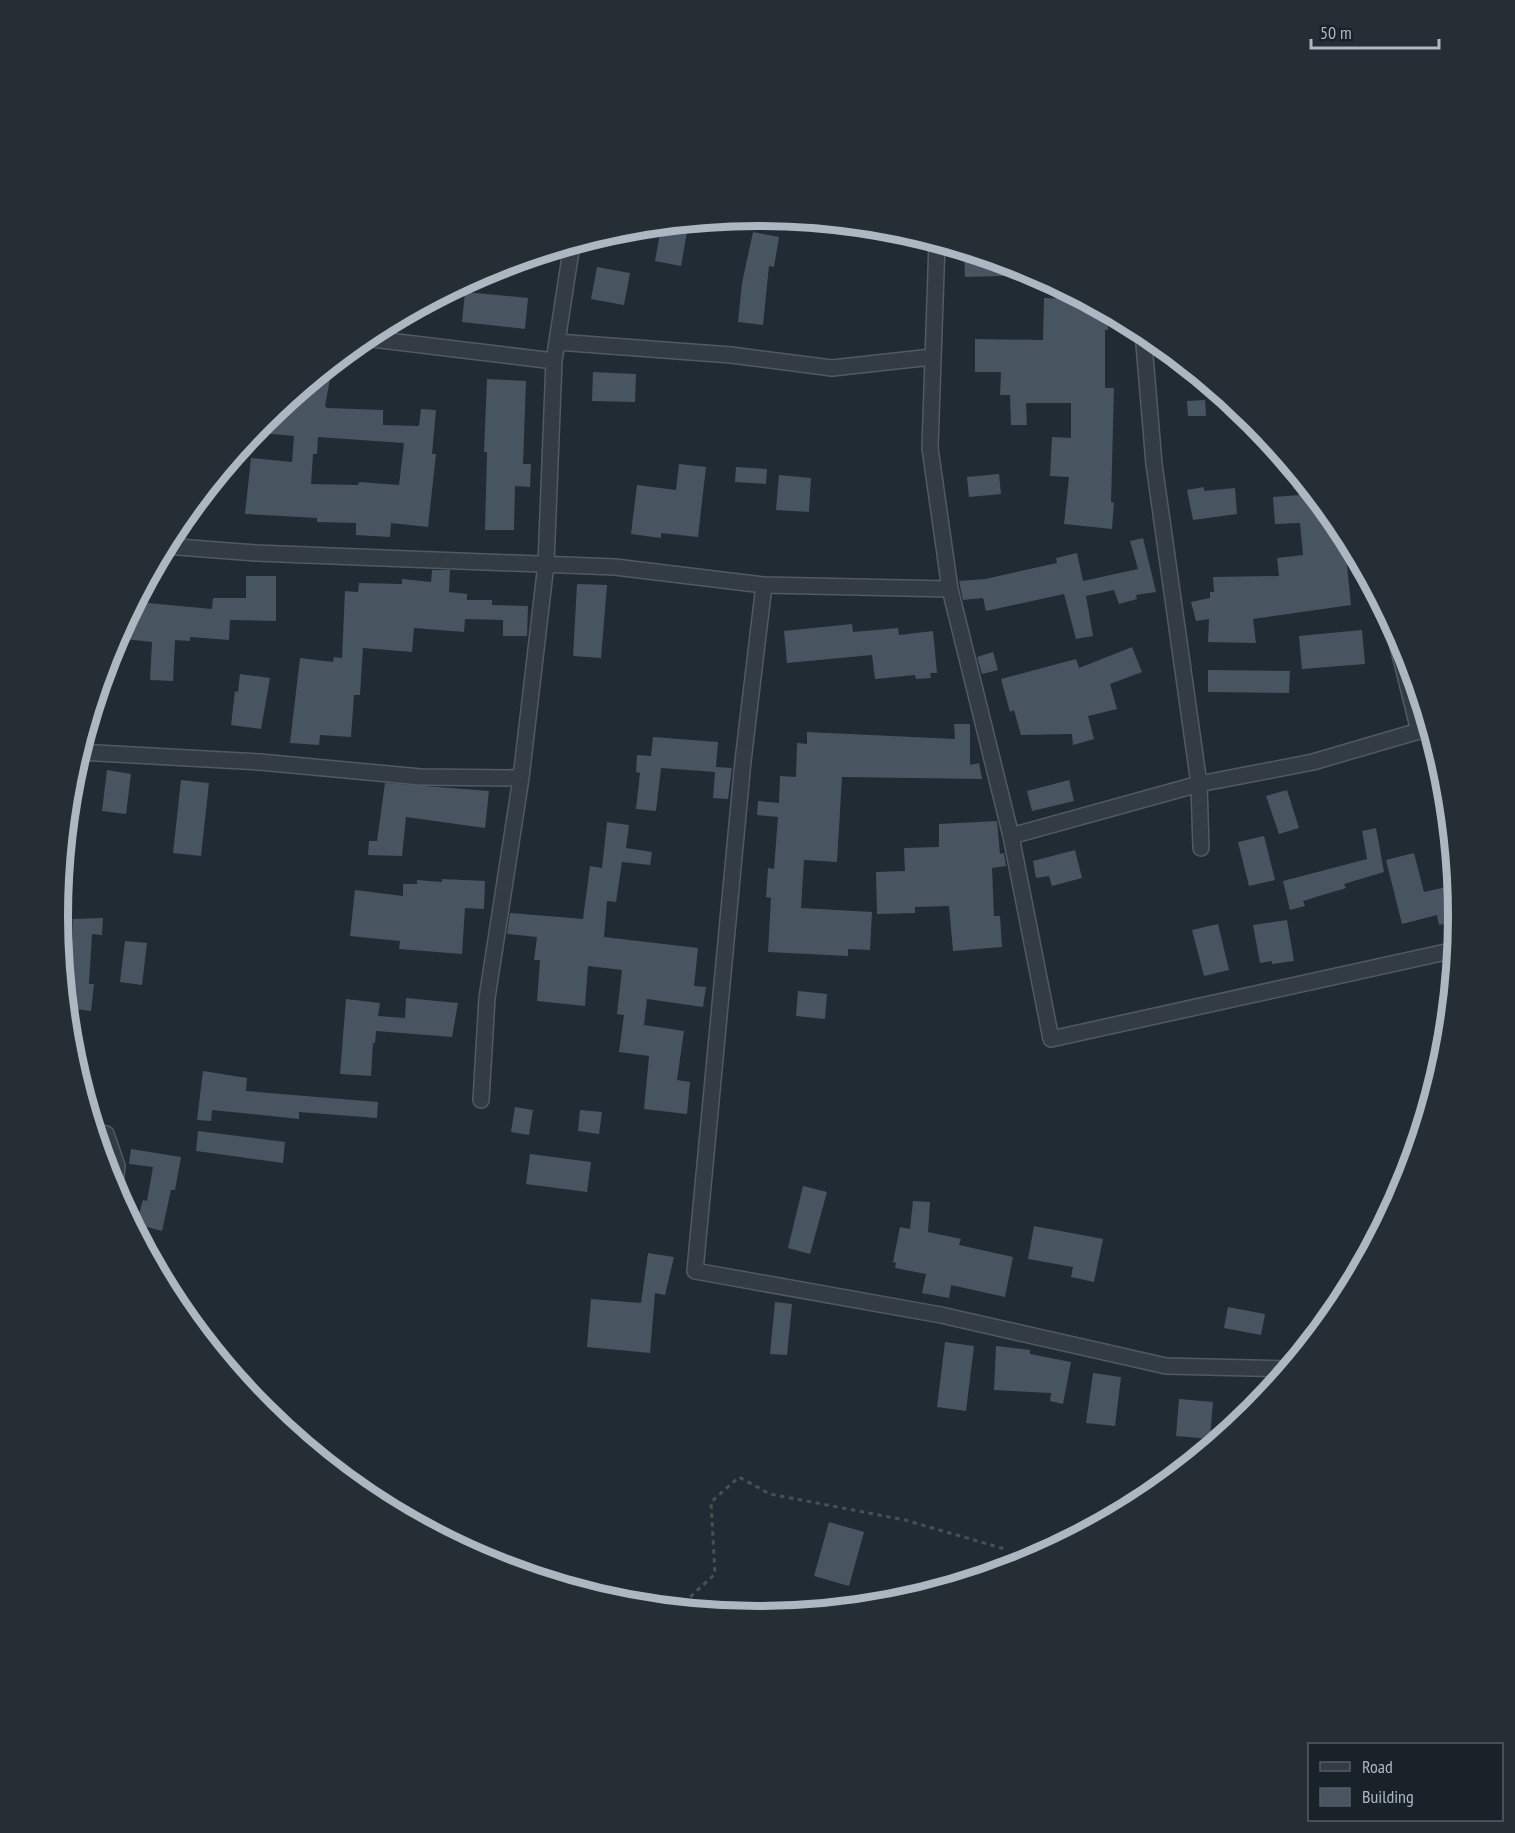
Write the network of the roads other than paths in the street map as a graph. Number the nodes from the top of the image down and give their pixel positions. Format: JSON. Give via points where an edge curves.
{"nodes":[{"id":1,"x":937,"y":250,"type":"edge"},
{"id":2,"x":571,"y":253,"type":"edge"},
{"id":3,"x":379,"y":340,"type":"edge"},
{"id":4,"x":557,"y":342,"type":"junction"},
{"id":5,"x":1144,"y":345,"type":"edge"},
{"id":6,"x":932,"y":357,"type":"junction"},
{"id":7,"x":554,"y":361,"type":"junction"},
{"id":8,"x":175,"y":547,"type":"edge"},
{"id":9,"x":546,"y":564,"type":"junction"},
{"id":10,"x":764,"y":585,"type":"junction"},
{"id":11,"x":950,"y":589,"type":"junction"},
{"id":12,"x":1422,"y":732,"type":"edge"},
{"id":13,"x":88,"y":752,"type":"edge"},
{"id":14,"x":521,"y":778,"type":"junction"},
{"id":15,"x":1199,"y":784,"type":"junction"},
{"id":16,"x":1011,"y":836,"type":"junction"},
{"id":17,"x":1201,"y":849,"type":"dead end"},
{"id":18,"x":1446,"y":952,"type":"edge"},
{"id":19,"x":481,"y":1100,"type":"dead end"},
{"id":20,"x":103,"y":1133,"type":"edge"},
{"id":21,"x":116,"y":1171,"type":"edge"},
{"id":22,"x":1278,"y":1369,"type":"edge"}],
"edges":[{"from":1,"to":6,"type":"street"},
{"from":2,"to":4,"type":"street"},
{"from":3,"to":7,"type":"street"},
{"from":4,"to":6,"type":"street","via":[[731,355],[832,368]]},
{"from":4,"to":7,"type":"street"},
{"from":5,"to":15,"type":"street","via":[[1154,464]]},
{"from":6,"to":11,"type":"street","via":[[930,448]]},
{"from":7,"to":9,"type":"street"},
{"from":8,"to":9,"type":"street"},
{"from":9,"to":10,"type":"street","via":[[615,567]]},
{"from":9,"to":14,"type":"street"},
{"from":10,"to":11,"type":"street"},
{"from":10,"to":22,"type":"street","via":[[743,761],[696,1271],[940,1316],[1166,1366]]},
{"from":11,"to":16,"type":"street"},
{"from":12,"to":15,"type":"street","via":[[1313,762]]},
{"from":13,"to":14,"type":"street","via":[[260,762],[421,777]]},
{"from":14,"to":19,"type":"street","via":[[487,998]]},
{"from":15,"to":16,"type":"street"},
{"from":15,"to":17,"type":"street"},
{"from":16,"to":18,"type":"street","via":[[1051,1039]]},
{"from":20,"to":21,"type":"street"}]}
